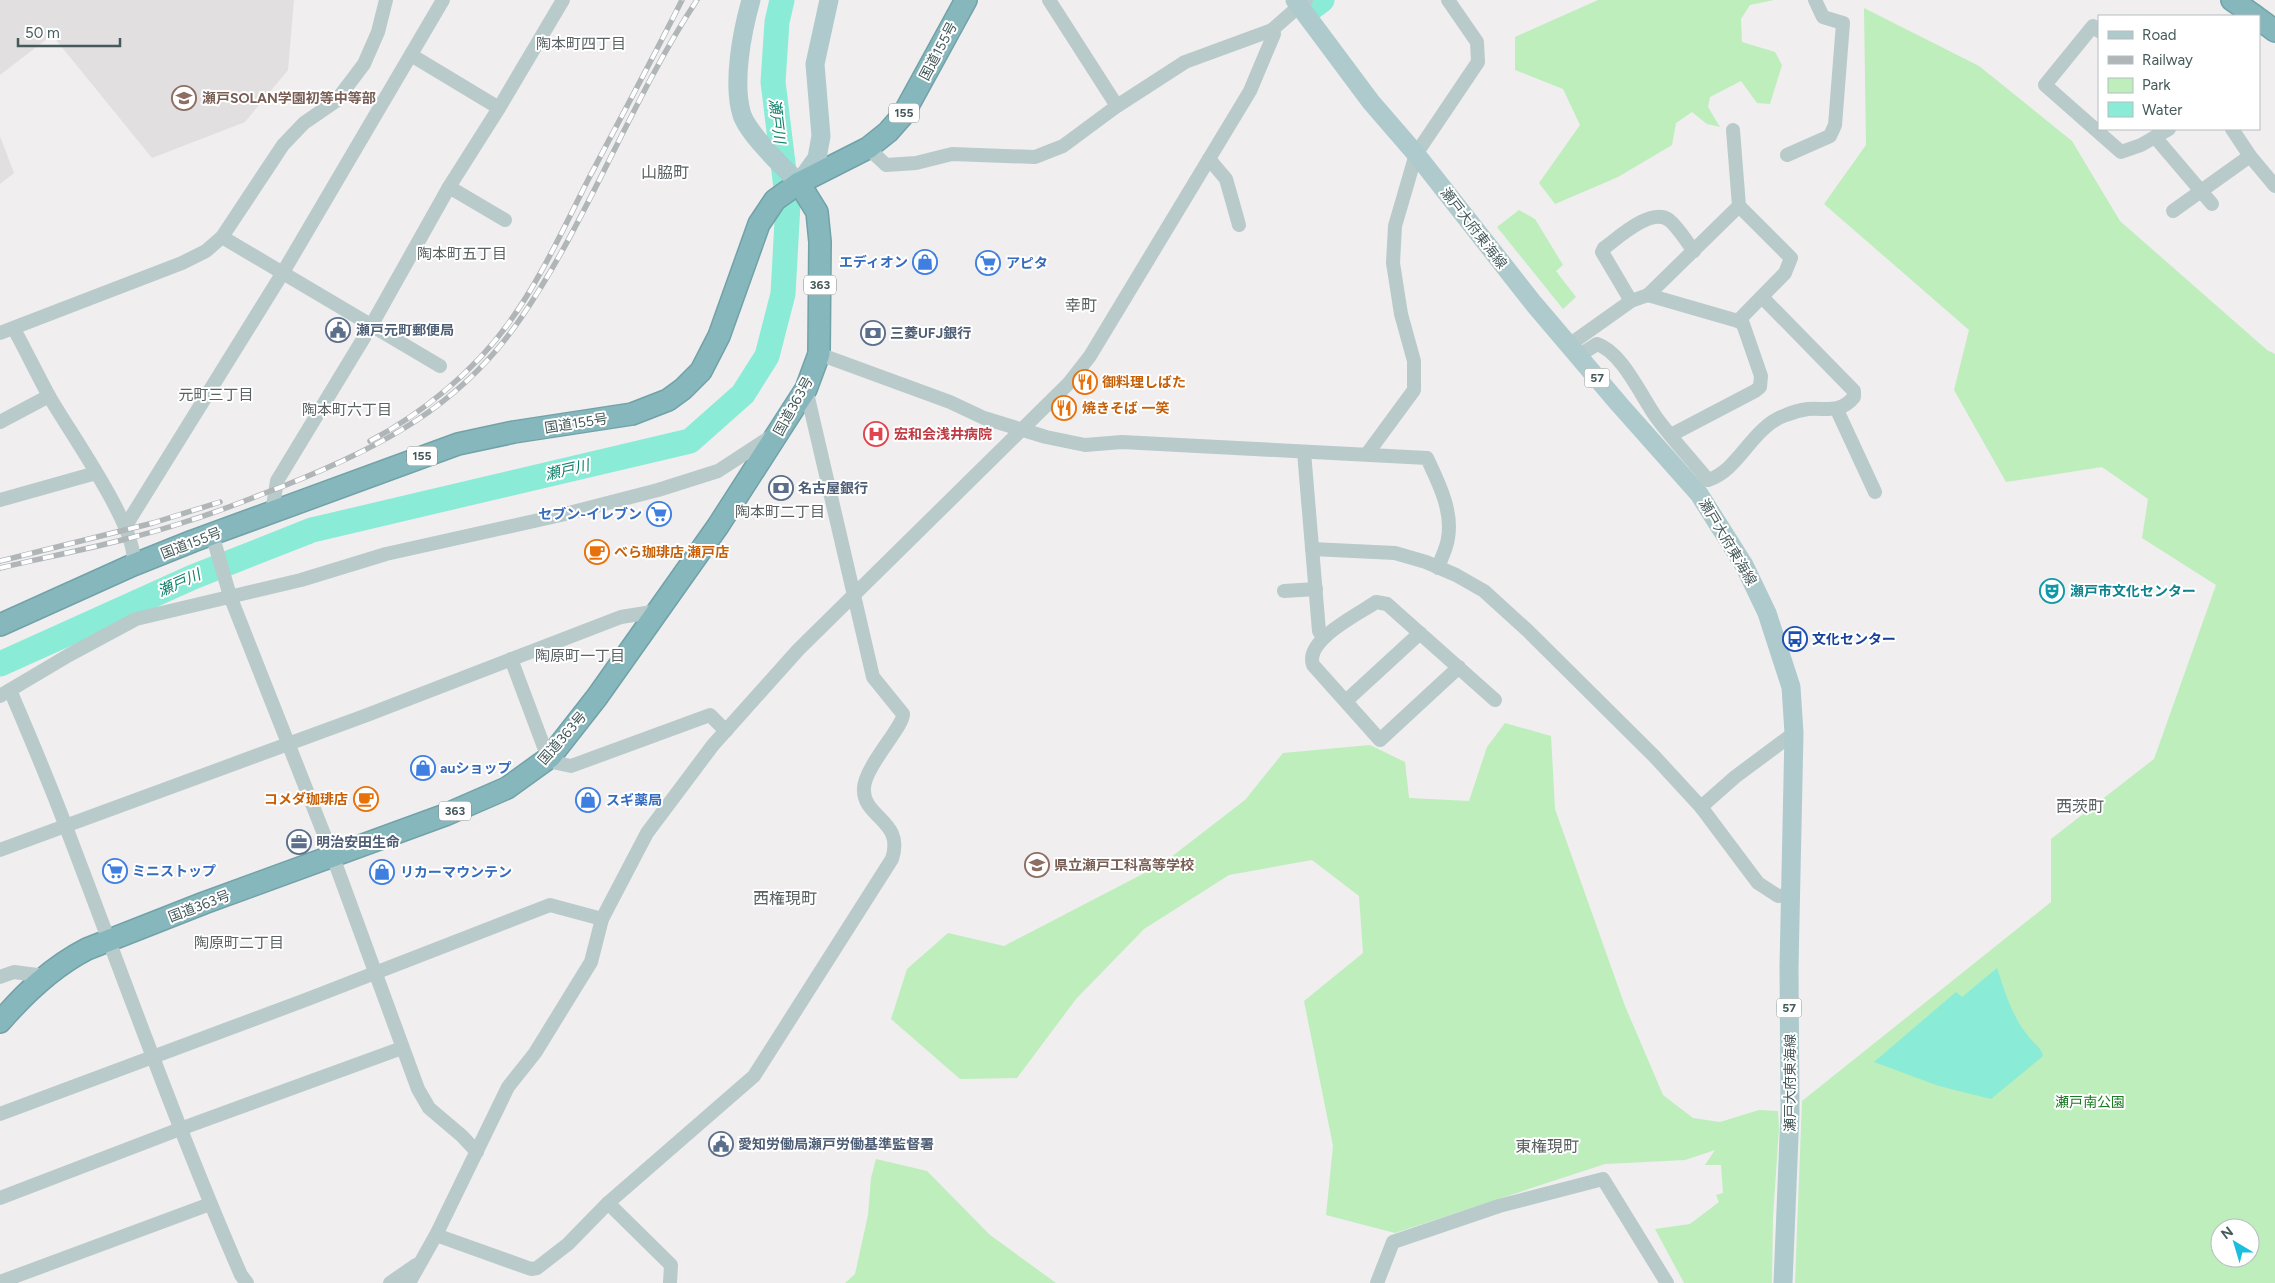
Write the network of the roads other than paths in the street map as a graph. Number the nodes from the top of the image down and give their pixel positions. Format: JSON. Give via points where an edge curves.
{"nodes":[{"id":1,"x":443,"y":0,"type":"edge"},
{"id":2,"x":563,"y":0,"type":"edge"},
{"id":3,"x":751,"y":0,"type":"edge"},
{"id":4,"x":829,"y":0,"type":"edge"},
{"id":5,"x":966,"y":0,"type":"edge"},
{"id":6,"x":1049,"y":0,"type":"edge"},
{"id":7,"x":1448,"y":0,"type":"edge"},
{"id":8,"x":1815,"y":0,"type":"edge"},
{"id":9,"x":2232,"y":0,"type":"edge"},
{"id":10,"x":1300,"y":1,"type":"edge"},
{"id":11,"x":384,"y":3,"type":"edge"},
{"id":12,"x":2252,"y":15,"type":"edge"},
{"id":13,"x":2260,"y":21,"type":"edge"},
{"id":14,"x":1272,"y":30,"type":"junction"},
{"id":15,"x":2098,"y":30,"type":"edge"},
{"id":16,"x":2275,"y":31,"type":"edge"},
{"id":17,"x":411,"y":55,"type":"junction"},
{"id":18,"x":1118,"y":106,"type":"junction"},
{"id":19,"x":499,"y":108,"type":"junction"},
{"id":20,"x":1733,"y":130,"type":"dead end"},
{"id":21,"x":2167,"y":130,"type":"edge"},
{"id":22,"x":2233,"y":130,"type":"edge"},
{"id":23,"x":2155,"y":137,"type":"junction"},
{"id":24,"x":868,"y":148,"type":"junction"},
{"id":25,"x":1416,"y":154,"type":"junction"},
{"id":26,"x":1787,"y":155,"type":"dead end"},
{"id":27,"x":2250,"y":156,"type":"junction"},
{"id":28,"x":1209,"y":159,"type":"junction"},
{"id":29,"x":800,"y":183,"type":"junction"},
{"id":30,"x":2275,"y":186,"type":"edge"},
{"id":31,"x":449,"y":187,"type":"junction"},
{"id":32,"x":2201,"y":191,"type":"junction"},
{"id":33,"x":2212,"y":204,"type":"dead end"},
{"id":34,"x":1738,"y":206,"type":"junction"},
{"id":35,"x":2173,"y":211,"type":"dead end"},
{"id":36,"x":505,"y":220,"type":"dead end"},
{"id":37,"x":1239,"y":225,"type":"dead end"},
{"id":38,"x":222,"y":237,"type":"junction"},
{"id":39,"x":1694,"y":251,"type":"junction"},
{"id":40,"x":282,"y":274,"type":"junction"},
{"id":41,"x":1648,"y":295,"type":"junction"},
{"id":42,"x":1762,"y":297,"type":"junction"},
{"id":43,"x":1631,"y":301,"type":"junction"},
{"id":44,"x":1738,"y":321,"type":"junction"},
{"id":45,"x":371,"y":326,"type":"junction"},
{"id":46,"x":14,"y":329,"type":"junction"},
{"id":47,"x":0,"y":333,"type":"edge"},
{"id":48,"x":1573,"y":351,"type":"junction"},
{"id":49,"x":819,"y":354,"type":"junction"},
{"id":50,"x":440,"y":366,"type":"dead end"},
{"id":51,"x":806,"y":389,"type":"junction"},
{"id":52,"x":49,"y":396,"type":"junction"},
{"id":53,"x":1836,"y":410,"type":"junction"},
{"id":54,"x":0,"y":422,"type":"edge"},
{"id":55,"x":1021,"y":429,"type":"junction"},
{"id":56,"x":780,"y":432,"type":"junction"},
{"id":57,"x":1671,"y":435,"type":"junction"},
{"id":58,"x":1304,"y":452,"type":"junction"},
{"id":59,"x":1367,"y":454,"type":"junction"},
{"id":60,"x":96,"y":473,"type":"junction"},
{"id":61,"x":1875,"y":492,"type":"dead end"},
{"id":62,"x":0,"y":500,"type":"edge"},
{"id":63,"x":272,"y":512,"type":"junction"},
{"id":64,"x":125,"y":527,"type":"junction"},
{"id":65,"x":214,"y":541,"type":"junction"},
{"id":66,"x":1312,"y":548,"type":"junction"},
{"id":67,"x":133,"y":565,"type":"junction"},
{"id":68,"x":1438,"y":568,"type":"junction"},
{"id":69,"x":1316,"y":589,"type":"junction"},
{"id":70,"x":228,"y":591,"type":"junction"},
{"id":71,"x":1284,"y":591,"type":"dead end"},
{"id":72,"x":855,"y":592,"type":"junction"},
{"id":73,"x":658,"y":611,"type":"junction"},
{"id":74,"x":0,"y":625,"type":"edge"},
{"id":75,"x":1420,"y":633,"type":"junction"},
{"id":76,"x":1323,"y":637,"type":"junction"},
{"id":77,"x":512,"y":659,"type":"junction"},
{"id":78,"x":1459,"y":667,"type":"junction"},
{"id":79,"x":5,"y":693,"type":"edge"},
{"id":80,"x":1496,"y":700,"type":"dead end"},
{"id":81,"x":1346,"y":701,"type":"junction"},
{"id":82,"x":726,"y":731,"type":"junction"},
{"id":83,"x":1794,"y":733,"type":"junction"},
{"id":84,"x":287,"y":744,"type":"junction"},
{"id":85,"x":550,"y":756,"type":"junction"},
{"id":86,"x":1701,"y":807,"type":"junction"},
{"id":87,"x":66,"y":825,"type":"junction"},
{"id":88,"x":0,"y":850,"type":"edge"},
{"id":89,"x":333,"y":857,"type":"junction"},
{"id":90,"x":1790,"y":895,"type":"junction"},
{"id":91,"x":602,"y":919,"type":"junction"},
{"id":92,"x":109,"y":941,"type":"junction"},
{"id":93,"x":375,"y":973,"type":"junction"},
{"id":94,"x":45,"y":976,"type":"junction"},
{"id":95,"x":0,"y":977,"type":"edge"},
{"id":96,"x":0,"y":1022,"type":"edge"},
{"id":97,"x":402,"y":1048,"type":"junction"},
{"id":98,"x":153,"y":1056,"type":"junction"},
{"id":99,"x":0,"y":1114,"type":"edge"},
{"id":100,"x":180,"y":1129,"type":"junction"},
{"id":101,"x":476,"y":1152,"type":"junction"},
{"id":102,"x":0,"y":1198,"type":"edge"},
{"id":103,"x":608,"y":1203,"type":"junction"},
{"id":104,"x":210,"y":1204,"type":"junction"},
{"id":105,"x":436,"y":1235,"type":"junction"},
{"id":106,"x":421,"y":1261,"type":"junction"},
{"id":107,"x":0,"y":1282,"type":"edge"},
{"id":108,"x":247,"y":1283,"type":"edge"},
{"id":109,"x":390,"y":1283,"type":"edge"},
{"id":110,"x":409,"y":1283,"type":"edge"},
{"id":111,"x":670,"y":1283,"type":"edge"},
{"id":112,"x":1377,"y":1283,"type":"edge"},
{"id":113,"x":1667,"y":1283,"type":"edge"},
{"id":114,"x":1783,"y":1283,"type":"edge"}],
"edges":[{"from":1,"to":17,"type":"street"},
{"from":2,"to":19,"type":"street"},
{"from":3,"to":29,"type":"main road","via":[[745,20],[738,78],[743,117],[771,155]]},
{"from":4,"to":29,"type":"main road","via":[[815,64],[820,143],[817,158]]},
{"from":5,"to":24,"type":"highway","name":"国道155号","number":"155","via":[[903,114]]},
{"from":6,"to":18,"type":"street"},
{"from":7,"to":25,"type":"street","via":[[1477,42],[1478,62]]},
{"from":8,"to":26,"type":"street","via":[[1822,17],[1844,23],[1835,125],[1830,136]]},
{"from":9,"to":12,"type":"highway"},
{"from":10,"to":14,"type":"street"},
{"from":10,"to":25,"type":"main road","name":"瀬戸大府東海線","number":"57","via":[[1371,102]]},
{"from":11,"to":38,"type":"street","via":[[378,32],[364,64],[336,101],[304,123],[283,145]]},
{"from":13,"to":16,"type":"highway"},
{"from":14,"to":18,"type":"street","via":[[1185,62]]},
{"from":14,"to":28,"type":"street","via":[[1274,34],[1250,91]]},
{"from":15,"to":23,"type":"street","via":[[2093,26],[2045,85],[2121,152]]},
{"from":17,"to":19,"type":"street"},
{"from":17,"to":40,"type":"street"},
{"from":18,"to":24,"type":"street","via":[[1063,146],[1035,157],[952,154],[916,163],[886,165]]},
{"from":19,"to":31,"type":"street"},
{"from":20,"to":34,"type":"street"},
{"from":21,"to":23,"type":"street"},
{"from":22,"to":27,"type":"street"},
{"from":23,"to":32,"type":"street"},
{"from":24,"to":29,"type":"highway","name":"国道155号","number":"155"},
{"from":25,"to":48,"type":"main road","name":"瀬戸大府東海線","number":"57"},
{"from":25,"to":59,"type":"street","via":[[1395,226],[1393,263],[1401,314],[1414,361],[1414,390]]},
{"from":27,"to":30,"type":"street"},
{"from":27,"to":32,"type":"street"},
{"from":28,"to":37,"type":"street","via":[[1226,179]]},
{"from":28,"to":55,"type":"street","via":[[1090,356],[1069,383]]},
{"from":29,"to":49,"type":"highway","name":"国道363号","number":"363","via":[[817,212],[820,242]]},
{"from":29,"to":63,"type":"highway","name":"国道155号","number":"155","via":[[775,200],[759,224],[719,336],[701,371],[668,400],[632,414],[458,444]]},
{"from":31,"to":36,"type":"street"},
{"from":31,"to":45,"type":"street"},
{"from":32,"to":33,"type":"street"},
{"from":32,"to":35,"type":"street"},
{"from":34,"to":39,"type":"street"},
{"from":34,"to":42,"type":"street","via":[[1791,258],[1785,273]]},
{"from":38,"to":40,"type":"street"},
{"from":38,"to":46,"type":"street","via":[[206,251],[182,263]]},
{"from":39,"to":41,"type":"street"},
{"from":39,"to":43,"type":"street","via":[[1669,220],[1662,217],[1646,219],[1604,248],[1602,252]]},
{"from":40,"to":45,"type":"street"},
{"from":40,"to":64,"type":"street"},
{"from":41,"to":43,"type":"street"},
{"from":41,"to":44,"type":"street"},
{"from":42,"to":44,"type":"street"},
{"from":42,"to":53,"type":"street","via":[[1854,391],[1854,397],[1848,404]]},
{"from":43,"to":48,"type":"street"},
{"from":44,"to":57,"type":"street","via":[[1743,324],[1761,376],[1760,387]]},
{"from":45,"to":50,"type":"street"},
{"from":45,"to":63,"type":"street","via":[[277,481]]},
{"from":46,"to":47,"type":"street"},
{"from":46,"to":52,"type":"street"},
{"from":48,"to":57,"type":"street","via":[[1597,344],[1606,347]]},
{"from":48,"to":83,"type":"main road","name":"瀬戸大府東海線","number":"57","via":[[1699,494],[1744,565],[1767,613],[1791,687]]},
{"from":49,"to":51,"type":"highway","name":"国道363号","number":"363"},
{"from":49,"to":55,"type":"street","via":[[950,402],[984,418]]},
{"from":51,"to":56,"type":"highway","name":"国道363号","number":"363"},
{"from":51,"to":72,"type":"street"},
{"from":52,"to":54,"type":"street"},
{"from":52,"to":60,"type":"street"},
{"from":53,"to":57,"type":"street","via":[[1807,409],[1784,415],[1761,429],[1721,476],[1708,480]]},
{"from":53,"to":61,"type":"street"},
{"from":55,"to":58,"type":"street","via":[[1085,445],[1122,442]]},
{"from":55,"to":72,"type":"street"},
{"from":56,"to":70,"type":"street","via":[[718,471],[658,490],[386,554],[301,580]]},
{"from":56,"to":73,"type":"highway","name":"国道363号","number":"363"},
{"from":58,"to":59,"type":"street"},
{"from":58,"to":66,"type":"street"},
{"from":59,"to":68,"type":"street","via":[[1427,458],[1446,506],[1448,537]]},
{"from":60,"to":62,"type":"street"},
{"from":60,"to":64,"type":"street"},
{"from":63,"to":65,"type":"highway","name":"国道155号","number":"155"},
{"from":64,"to":67,"type":"street","via":[[135,556]]},
{"from":65,"to":67,"type":"highway","name":"国道155号","number":"155"},
{"from":65,"to":70,"type":"street"},
{"from":66,"to":68,"type":"street","via":[[1395,553]]},
{"from":66,"to":69,"type":"street"},
{"from":67,"to":74,"type":"highway","name":"国道155号","number":"155"},
{"from":68,"to":86,"type":"street","via":[[1484,591],[1527,630]]},
{"from":69,"to":71,"type":"street"},
{"from":69,"to":76,"type":"street","via":[[1319,631]]},
{"from":70,"to":79,"type":"street","via":[[136,619]]},
{"from":70,"to":84,"type":"street"},
{"from":72,"to":82,"type":"street"},
{"from":72,"to":103,"type":"street","via":[[874,677],[903,714],[902,722],[882,748],[864,789],[869,806],[891,829],[896,848],[892,859],[754,1076]]},
{"from":73,"to":77,"type":"street","via":[[621,617]]},
{"from":73,"to":85,"type":"highway","name":"国道363号","number":"363"},
{"from":75,"to":76,"type":"street","via":[[1381,601]]},
{"from":75,"to":78,"type":"street"},
{"from":75,"to":81,"type":"street"},
{"from":76,"to":81,"type":"street","via":[[1311,660]]},
{"from":77,"to":84,"type":"street"},
{"from":77,"to":85,"type":"street"},
{"from":78,"to":80,"type":"street"},
{"from":78,"to":81,"type":"street","via":[[1380,740]]},
{"from":79,"to":87,"type":"street"},
{"from":82,"to":85,"type":"street","via":[[710,715],[571,766],[557,763]]},
{"from":82,"to":91,"type":"street","via":[[647,833]]},
{"from":83,"to":86,"type":"street"},
{"from":83,"to":90,"type":"main road","name":"瀬戸大府東海線","number":"57"},
{"from":84,"to":87,"type":"street"},
{"from":84,"to":89,"type":"street"},
{"from":85,"to":89,"type":"highway","name":"国道363号","number":"363","via":[[507,788]]},
{"from":86,"to":90,"type":"street","via":[[1758,882],[1778,896]]},
{"from":87,"to":88,"type":"street"},
{"from":87,"to":92,"type":"street"},
{"from":89,"to":92,"type":"highway","name":"国道363号","number":"363"},
{"from":89,"to":93,"type":"street"},
{"from":90,"to":114,"type":"main road","name":"瀬戸大府東海線","number":"57","via":[[1790,1112]]},
{"from":91,"to":93,"type":"street","via":[[550,905]]},
{"from":91,"to":101,"type":"street","via":[[590,962],[535,1054],[508,1087]]},
{"from":92,"to":94,"type":"highway","name":"国道363号","number":"363","via":[[70,958]]},
{"from":92,"to":98,"type":"street"},
{"from":93,"to":97,"type":"street"},
{"from":93,"to":98,"type":"street"},
{"from":94,"to":95,"type":"street","via":[[14,972]]},
{"from":94,"to":96,"type":"highway","name":"国道363号","number":"363"},
{"from":97,"to":100,"type":"street"},
{"from":97,"to":101,"type":"street","via":[[429,1108]]},
{"from":98,"to":99,"type":"street"},
{"from":98,"to":100,"type":"street"},
{"from":100,"to":102,"type":"street"},
{"from":100,"to":104,"type":"street"},
{"from":101,"to":105,"type":"street"},
{"from":103,"to":105,"type":"street","via":[[568,1244],[537,1268],[531,1269]]},
{"from":103,"to":111,"type":"street","via":[[671,1265]]},
{"from":104,"to":107,"type":"street"},
{"from":104,"to":108,"type":"street"},
{"from":105,"to":106,"type":"street"},
{"from":106,"to":109,"type":"street"},
{"from":106,"to":110,"type":"street"},
{"from":112,"to":113,"type":"street","via":[[1393,1242],[1499,1206],[1603,1179]]}]}
